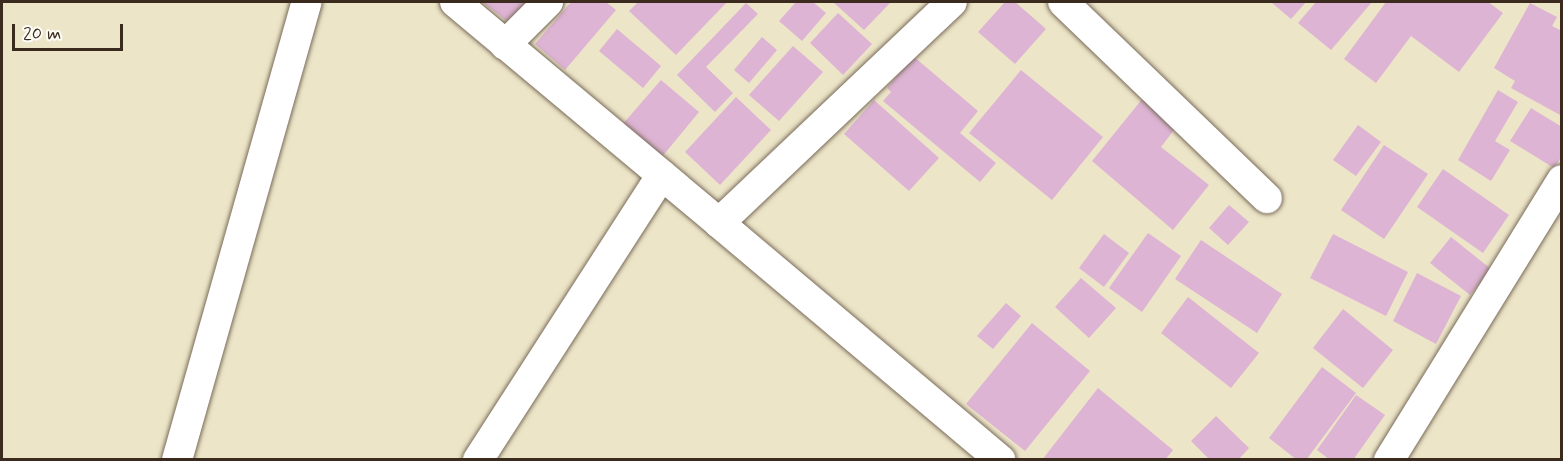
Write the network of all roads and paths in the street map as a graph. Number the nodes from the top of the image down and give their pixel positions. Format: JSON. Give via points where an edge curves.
{"nodes":[{"id":1,"x":307,"y":2,"type":"edge"},
{"id":2,"x":455,"y":2,"type":"edge"},
{"id":3,"x":548,"y":2,"type":"edge"},
{"id":4,"x":952,"y":2,"type":"edge"},
{"id":5,"x":1062,"y":2,"type":"edge"},
{"id":6,"x":506,"y":45,"type":"junction"},
{"id":7,"x":662,"y":175,"type":"junction"},
{"id":8,"x":1562,"y":180,"type":"edge"},
{"id":9,"x":1267,"y":198,"type":"dead end"},
{"id":10,"x":719,"y":223,"type":"junction"},
{"id":11,"x":177,"y":459,"type":"edge"},
{"id":12,"x":478,"y":459,"type":"edge"},
{"id":13,"x":1000,"y":459,"type":"edge"},
{"id":14,"x":1389,"y":459,"type":"edge"}],
"edges":[{"from":1,"to":11,"type":"street"},
{"from":2,"to":6,"type":"street"},
{"from":3,"to":6,"type":"street"},
{"from":4,"to":10,"type":"street"},
{"from":5,"to":9,"type":"street"},
{"from":6,"to":7,"type":"street"},
{"from":7,"to":10,"type":"street"},
{"from":7,"to":12,"type":"street"},
{"from":8,"to":14,"type":"street"},
{"from":10,"to":13,"type":"street"}]}
